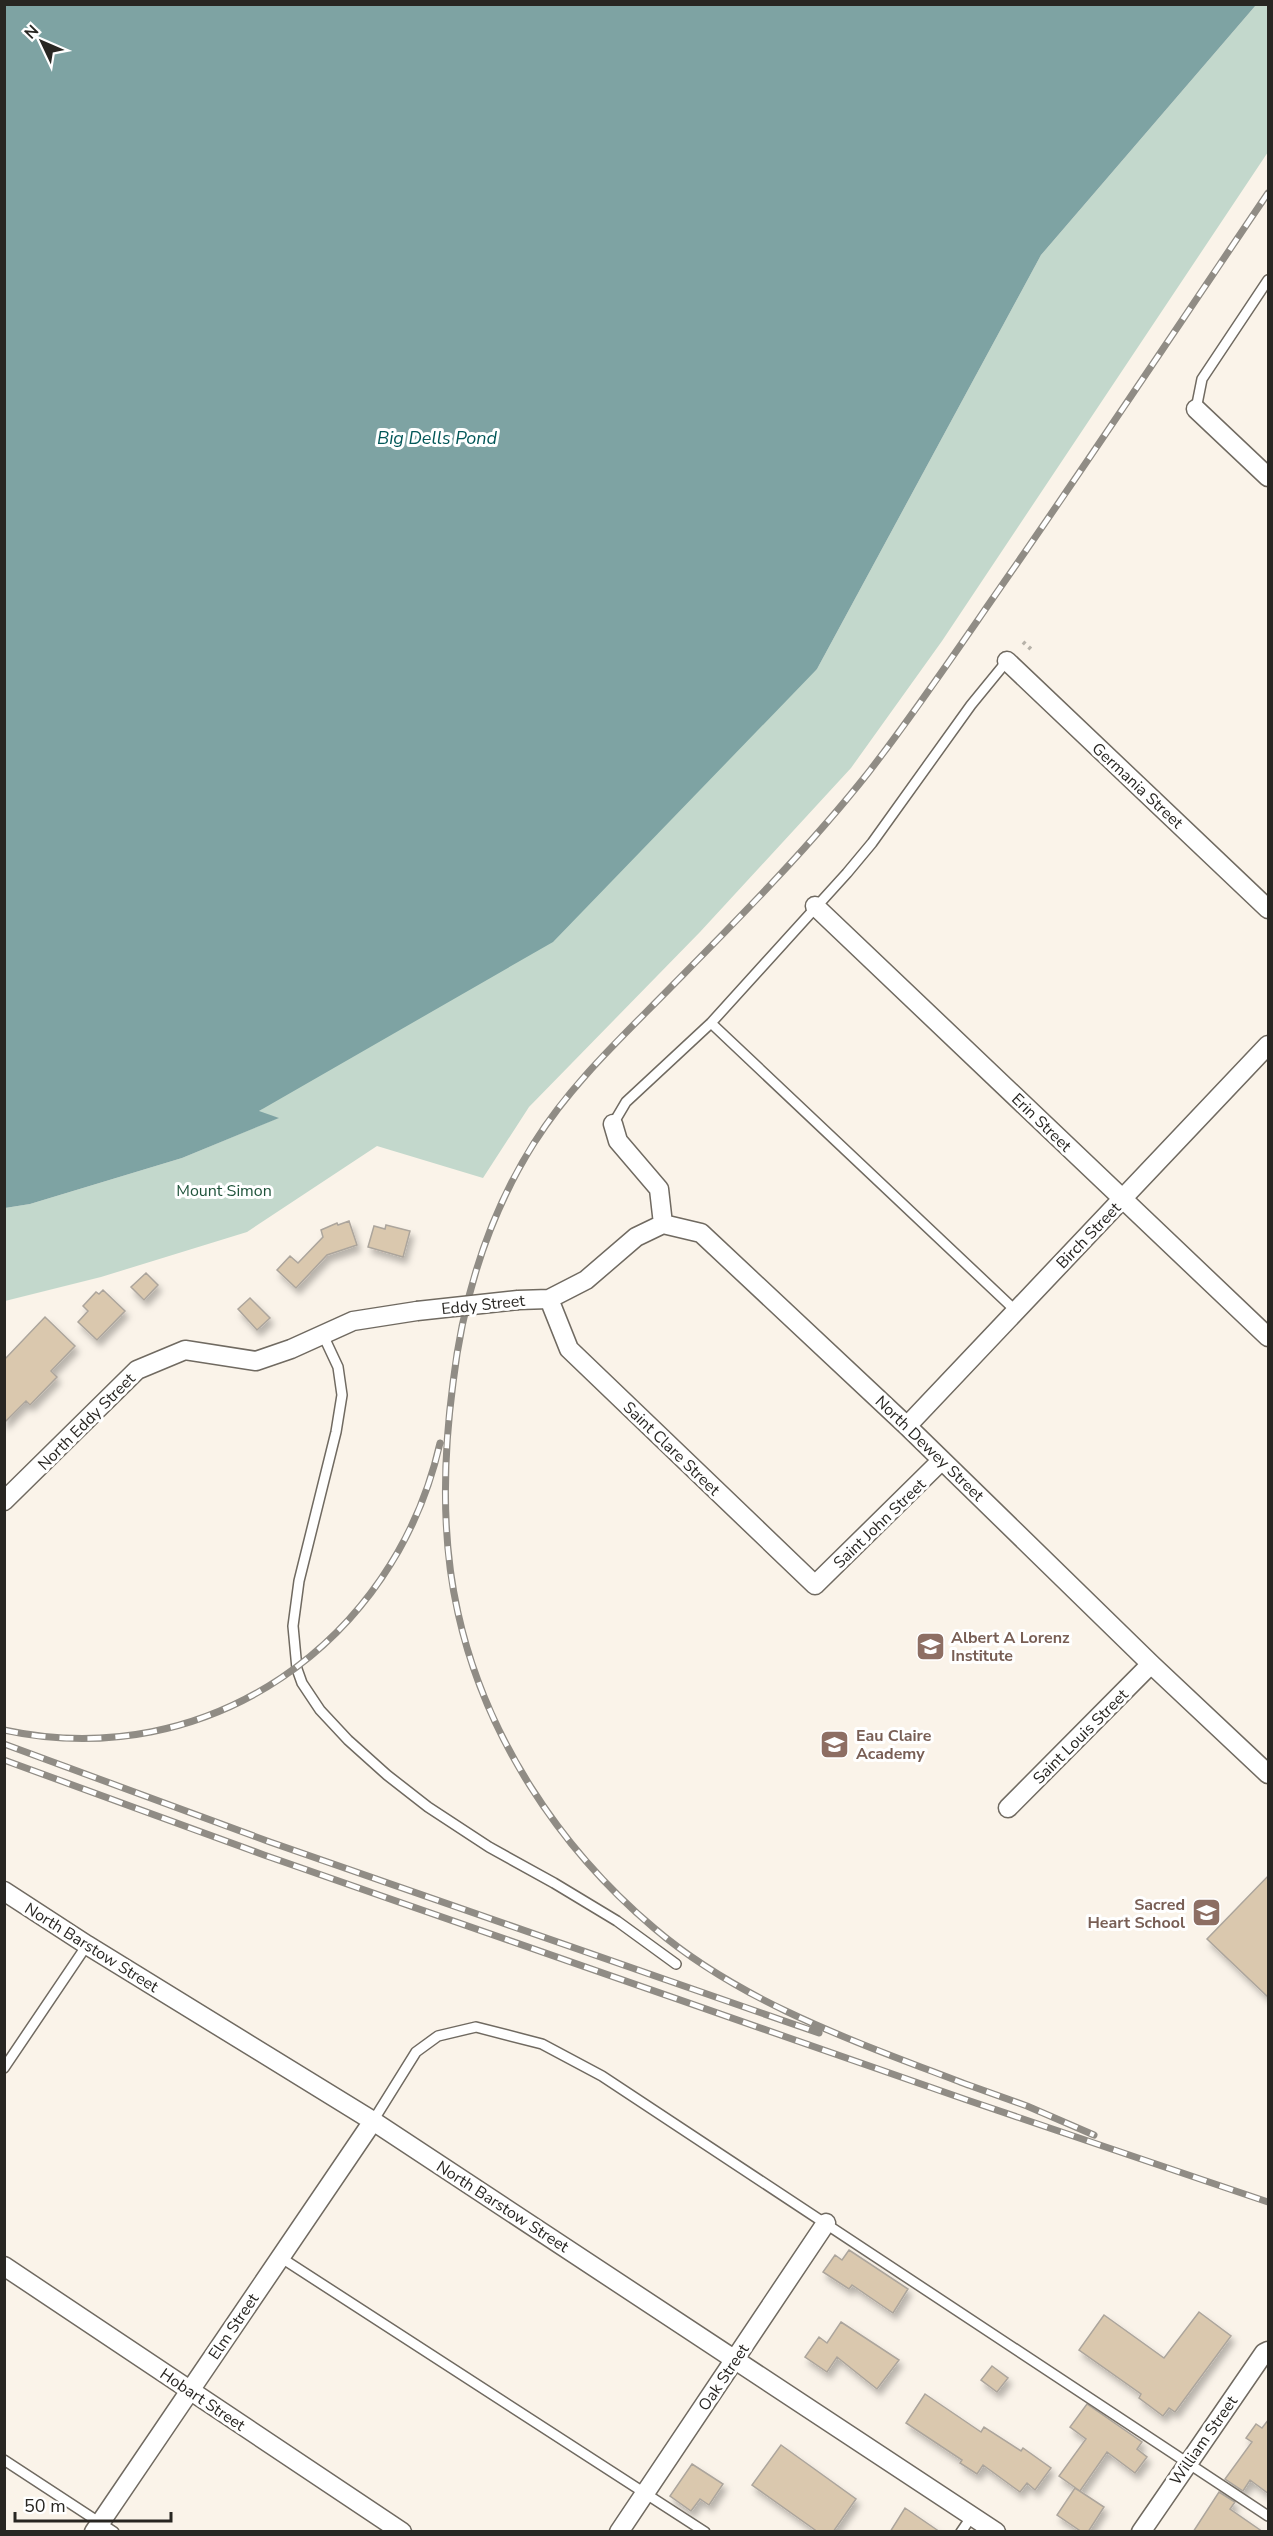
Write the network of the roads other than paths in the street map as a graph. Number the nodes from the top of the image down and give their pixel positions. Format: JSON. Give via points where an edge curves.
{"nodes":[{"id":1,"x":1269,"y":280,"type":"edge"},
{"id":2,"x":1196,"y":409,"type":"joint"},
{"id":3,"x":1269,"y":477,"type":"edge"},
{"id":4,"x":1007,"y":661,"type":"joint"},
{"id":5,"x":815,"y":906,"type":"junction"},
{"id":6,"x":1269,"y":909,"type":"edge"},
{"id":7,"x":711,"y":1023,"type":"junction"},
{"id":8,"x":1269,"y":1045,"type":"edge"},
{"id":9,"x":613,"y":1124,"type":"joint"},
{"id":10,"x":1123,"y":1199,"type":"junction"},
{"id":11,"x":663,"y":1224,"type":"junction"},
{"id":12,"x":549,"y":1299,"type":"junction"},
{"id":13,"x":417,"y":1311,"type":"joint"},
{"id":14,"x":1016,"y":1311,"type":"junction"},
{"id":15,"x":322,"y":1335,"type":"junction"},
{"id":16,"x":1269,"y":1337,"type":"edge"},
{"id":17,"x":908,"y":1426,"type":"junction"},
{"id":18,"x":942,"y":1460,"type":"junction"},
{"id":19,"x":4,"y":1501,"type":"edge"},
{"id":20,"x":815,"y":1585,"type":"joint"},
{"id":21,"x":1151,"y":1664,"type":"junction"},
{"id":22,"x":1269,"y":1774,"type":"edge"},
{"id":23,"x":1008,"y":1808,"type":"dead end"},
{"id":24,"x":4,"y":1891,"type":"edge"},
{"id":25,"x":87,"y":1945,"type":"junction"},
{"id":26,"x":676,"y":1964,"type":"dead end"},
{"id":27,"x":4,"y":2068,"type":"edge"},
{"id":28,"x":373,"y":2121,"type":"junction"},
{"id":29,"x":826,"y":2223,"type":"junction"},
{"id":30,"x":280,"y":2257,"type":"junction"},
{"id":31,"x":4,"y":2266,"type":"edge"},
{"id":32,"x":1269,"y":2351,"type":"edge"},
{"id":33,"x":735,"y":2359,"type":"junction"},
{"id":34,"x":189,"y":2390,"type":"junction"},
{"id":35,"x":4,"y":2460,"type":"edge"},
{"id":36,"x":1188,"y":2462,"type":"junction"},
{"id":37,"x":645,"y":2493,"type":"junction"},
{"id":38,"x":972,"y":2516,"type":"junction"},
{"id":39,"x":1269,"y":2516,"type":"edge"},
{"id":40,"x":103,"y":2528,"type":"edge"},
{"id":41,"x":402,"y":2532,"type":"edge"},
{"id":42,"x":619,"y":2532,"type":"edge"},
{"id":43,"x":705,"y":2532,"type":"edge"},
{"id":44,"x":961,"y":2532,"type":"edge"},
{"id":45,"x":996,"y":2532,"type":"edge"},
{"id":46,"x":1141,"y":2532,"type":"edge"}],
"edges":[{"from":1,"to":2,"type":"lane","via":[[1202,379]]},
{"from":2,"to":3,"type":"street"},
{"from":4,"to":5,"type":"lane","via":[[872,843]]},
{"from":4,"to":6,"type":"street","name":"Germania Street"},
{"from":5,"to":7,"type":"lane"},
{"from":5,"to":10,"type":"street","name":"Erin Street"},
{"from":7,"to":9,"type":"lane","via":[[626,1102]]},
{"from":7,"to":14,"type":"lane"},
{"from":8,"to":10,"type":"street","name":"Birch Street"},
{"from":9,"to":11,"type":"street","via":[[618,1141],[658,1189]]},
{"from":10,"to":14,"type":"street","name":"Birch Street"},
{"from":10,"to":16,"type":"street","name":"Erin Street"},
{"from":11,"to":12,"type":"street","via":[[636,1237],[586,1281]]},
{"from":11,"to":17,"type":"street","name":"North Dewey Street","via":[[701,1233]]},
{"from":12,"to":13,"type":"street","name":"Eddy Street","bridge":true},
{"from":12,"to":20,"type":"street","name":"Saint Clare Street","via":[[569,1349]]},
{"from":13,"to":15,"type":"street","name":"North Eddy Street","via":[[353,1320]]},
{"from":14,"to":17,"type":"street","name":"Birch Street"},
{"from":15,"to":19,"type":"street","name":"North Eddy Street","via":[[256,1360],[185,1350],[137,1370]]},
{"from":15,"to":26,"type":"lane","via":[[338,1367],[342,1395],[299,1581],[293,1626],[302,1683],[348,1740],[428,1807],[617,1921]]},
{"from":17,"to":18,"type":"street","name":"North Dewey Street"},
{"from":18,"to":20,"type":"street","name":"Saint John Street"},
{"from":18,"to":21,"type":"street","name":"North Dewey Street"},
{"from":21,"to":22,"type":"street","name":"North Dewey Street"},
{"from":21,"to":23,"type":"street","name":"Saint Louis Street"},
{"from":24,"to":25,"type":"street","name":"North Barstow Street"},
{"from":25,"to":27,"type":"lane"},
{"from":25,"to":28,"type":"street","name":"North Barstow Street"},
{"from":28,"to":29,"type":"lane","via":[[416,2052],[438,2036],[476,2026],[542,2044],[602,2076]]},
{"from":28,"to":30,"type":"street","name":"Elm Street"},
{"from":28,"to":33,"type":"street","name":"North Barstow Street"},
{"from":29,"to":33,"type":"street","name":"Oak Street"},
{"from":29,"to":36,"type":"lane"},
{"from":30,"to":34,"type":"street","name":"Elm Street"},
{"from":30,"to":37,"type":"lane"},
{"from":31,"to":34,"type":"street","name":"Hobart Street"},
{"from":32,"to":36,"type":"street","name":"William Street"},
{"from":33,"to":37,"type":"street","name":"Oak Street"},
{"from":33,"to":38,"type":"street","name":"North Barstow Street"},
{"from":34,"to":40,"type":"street","name":"Elm Street"},
{"from":34,"to":41,"type":"street","name":"Hobart Street"},
{"from":35,"to":40,"type":"lane"},
{"from":36,"to":39,"type":"lane"},
{"from":36,"to":46,"type":"street","name":"William Street"},
{"from":37,"to":42,"type":"street","name":"Oak Street"},
{"from":37,"to":43,"type":"lane"},
{"from":38,"to":44,"type":"lane"},
{"from":38,"to":45,"type":"street","name":"North Barstow Street"}]}
